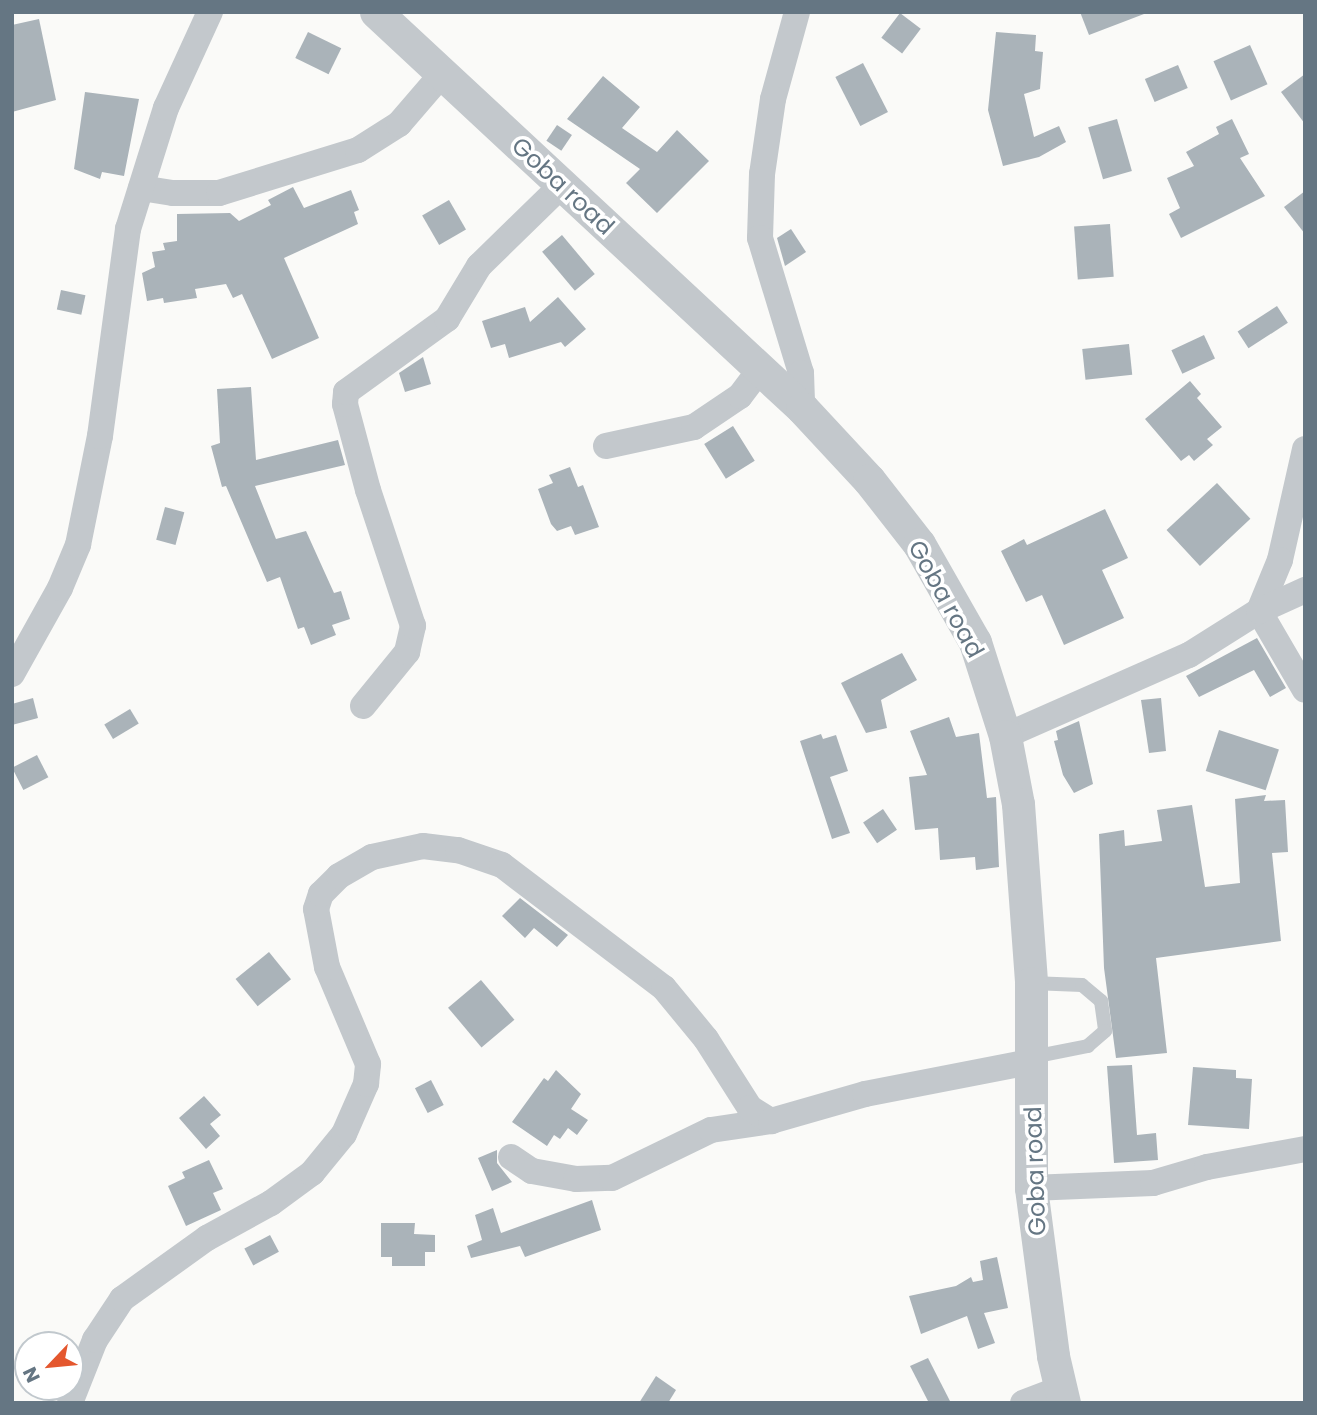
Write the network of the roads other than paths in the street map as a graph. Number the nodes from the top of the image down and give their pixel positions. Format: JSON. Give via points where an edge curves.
{"nodes":[{"id":1,"x":210,"y":12,"type":"edge"},
{"id":2,"x":376,"y":12,"type":"edge"},
{"id":3,"x":797,"y":12,"type":"edge"},
{"id":4,"x":442,"y":74,"type":"junction"},
{"id":5,"x":562,"y":185,"type":"junction"},
{"id":6,"x":141,"y":187,"type":"junction"},
{"id":7,"x":760,"y":369,"type":"junction"},
{"id":8,"x":802,"y":408,"type":"junction"},
{"id":9,"x":606,"y":446,"type":"dead end"},
{"id":10,"x":1305,"y":449,"type":"edge"},
{"id":11,"x":1305,"y":590,"type":"edge"},
{"id":12,"x":1259,"y":611,"type":"junction"},
{"id":13,"x":12,"y":674,"type":"edge"},
{"id":14,"x":1305,"y":690,"type":"edge"},
{"id":15,"x":363,"y":706,"type":"dead end"},
{"id":16,"x":1004,"y":736,"type":"junction"},
{"id":17,"x":1031,"y":983,"type":"junction"},
{"id":18,"x":1034,"y":1059,"type":"junction"},
{"id":19,"x":771,"y":1121,"type":"junction"},
{"id":20,"x":1305,"y":1149,"type":"edge"},
{"id":21,"x":511,"y":1157,"type":"dead end"},
{"id":22,"x":1031,"y":1188,"type":"junction"},
{"id":23,"x":1062,"y":1396,"type":"edge"},
{"id":24,"x":70,"y":1403,"type":"edge"},
{"id":25,"x":1023,"y":1403,"type":"edge"}],
"edges":[{"from":1,"to":6,"type":"street","via":[[166,108]]},
{"from":2,"to":4,"type":"street","name":"Goba road"},
{"from":3,"to":8,"type":"street","via":[[774,99],[762,174],[760,237],[801,373]]},
{"from":4,"to":5,"type":"street","name":"Goba road"},
{"from":4,"to":6,"type":"street","via":[[399,124],[358,150],[219,193],[182,194]]},
{"from":5,"to":7,"type":"street","name":"Goba road"},
{"from":5,"to":15,"type":"street","via":[[479,267],[447,319],[346,392],[345,404],[368,490],[413,626],[407,652]]},
{"from":6,"to":13,"type":"street","via":[[128,229],[100,436],[78,545],[60,588]]},
{"from":7,"to":8,"type":"street","name":"Goba road"},
{"from":7,"to":9,"type":"street","via":[[740,396],[694,427]]},
{"from":8,"to":16,"type":"street","name":"Goba road","via":[[869,480],[919,544],[975,642]]},
{"from":10,"to":12,"type":"street","via":[[1280,560]]},
{"from":11,"to":12,"type":"street"},
{"from":12,"to":14,"type":"street"},
{"from":12,"to":16,"type":"street","via":[[1189,655]]},
{"from":16,"to":17,"type":"street","name":"Goba road","via":[[1018,804]]},
{"from":17,"to":18,"type":"street","name":"Goba road"},
{"from":17,"to":18,"type":"lane","via":[[1082,985],[1101,1001],[1105,1031],[1088,1046]]},
{"from":18,"to":19,"type":"street","via":[[864,1094],[787,1120]]},
{"from":18,"to":22,"type":"street","name":"Goba road"},
{"from":19,"to":21,"type":"street","via":[[711,1129],[612,1178],[576,1180],[532,1171]]},
{"from":19,"to":24,"type":"street","via":[[750,1108],[706,1039],[664,988],[522,878],[502,865],[458,849],[423,846],[372,857],[339,876],[321,894],[316,909],[327,967],[368,1064],[366,1084],[344,1134],[312,1173],[271,1203],[207,1238],[122,1299],[95,1340]]},
{"from":20,"to":22,"type":"street","via":[[1207,1167],[1153,1183]]},
{"from":22,"to":23,"type":"street","name":"Goba road"},
{"from":23,"to":25,"type":"street"}]}
